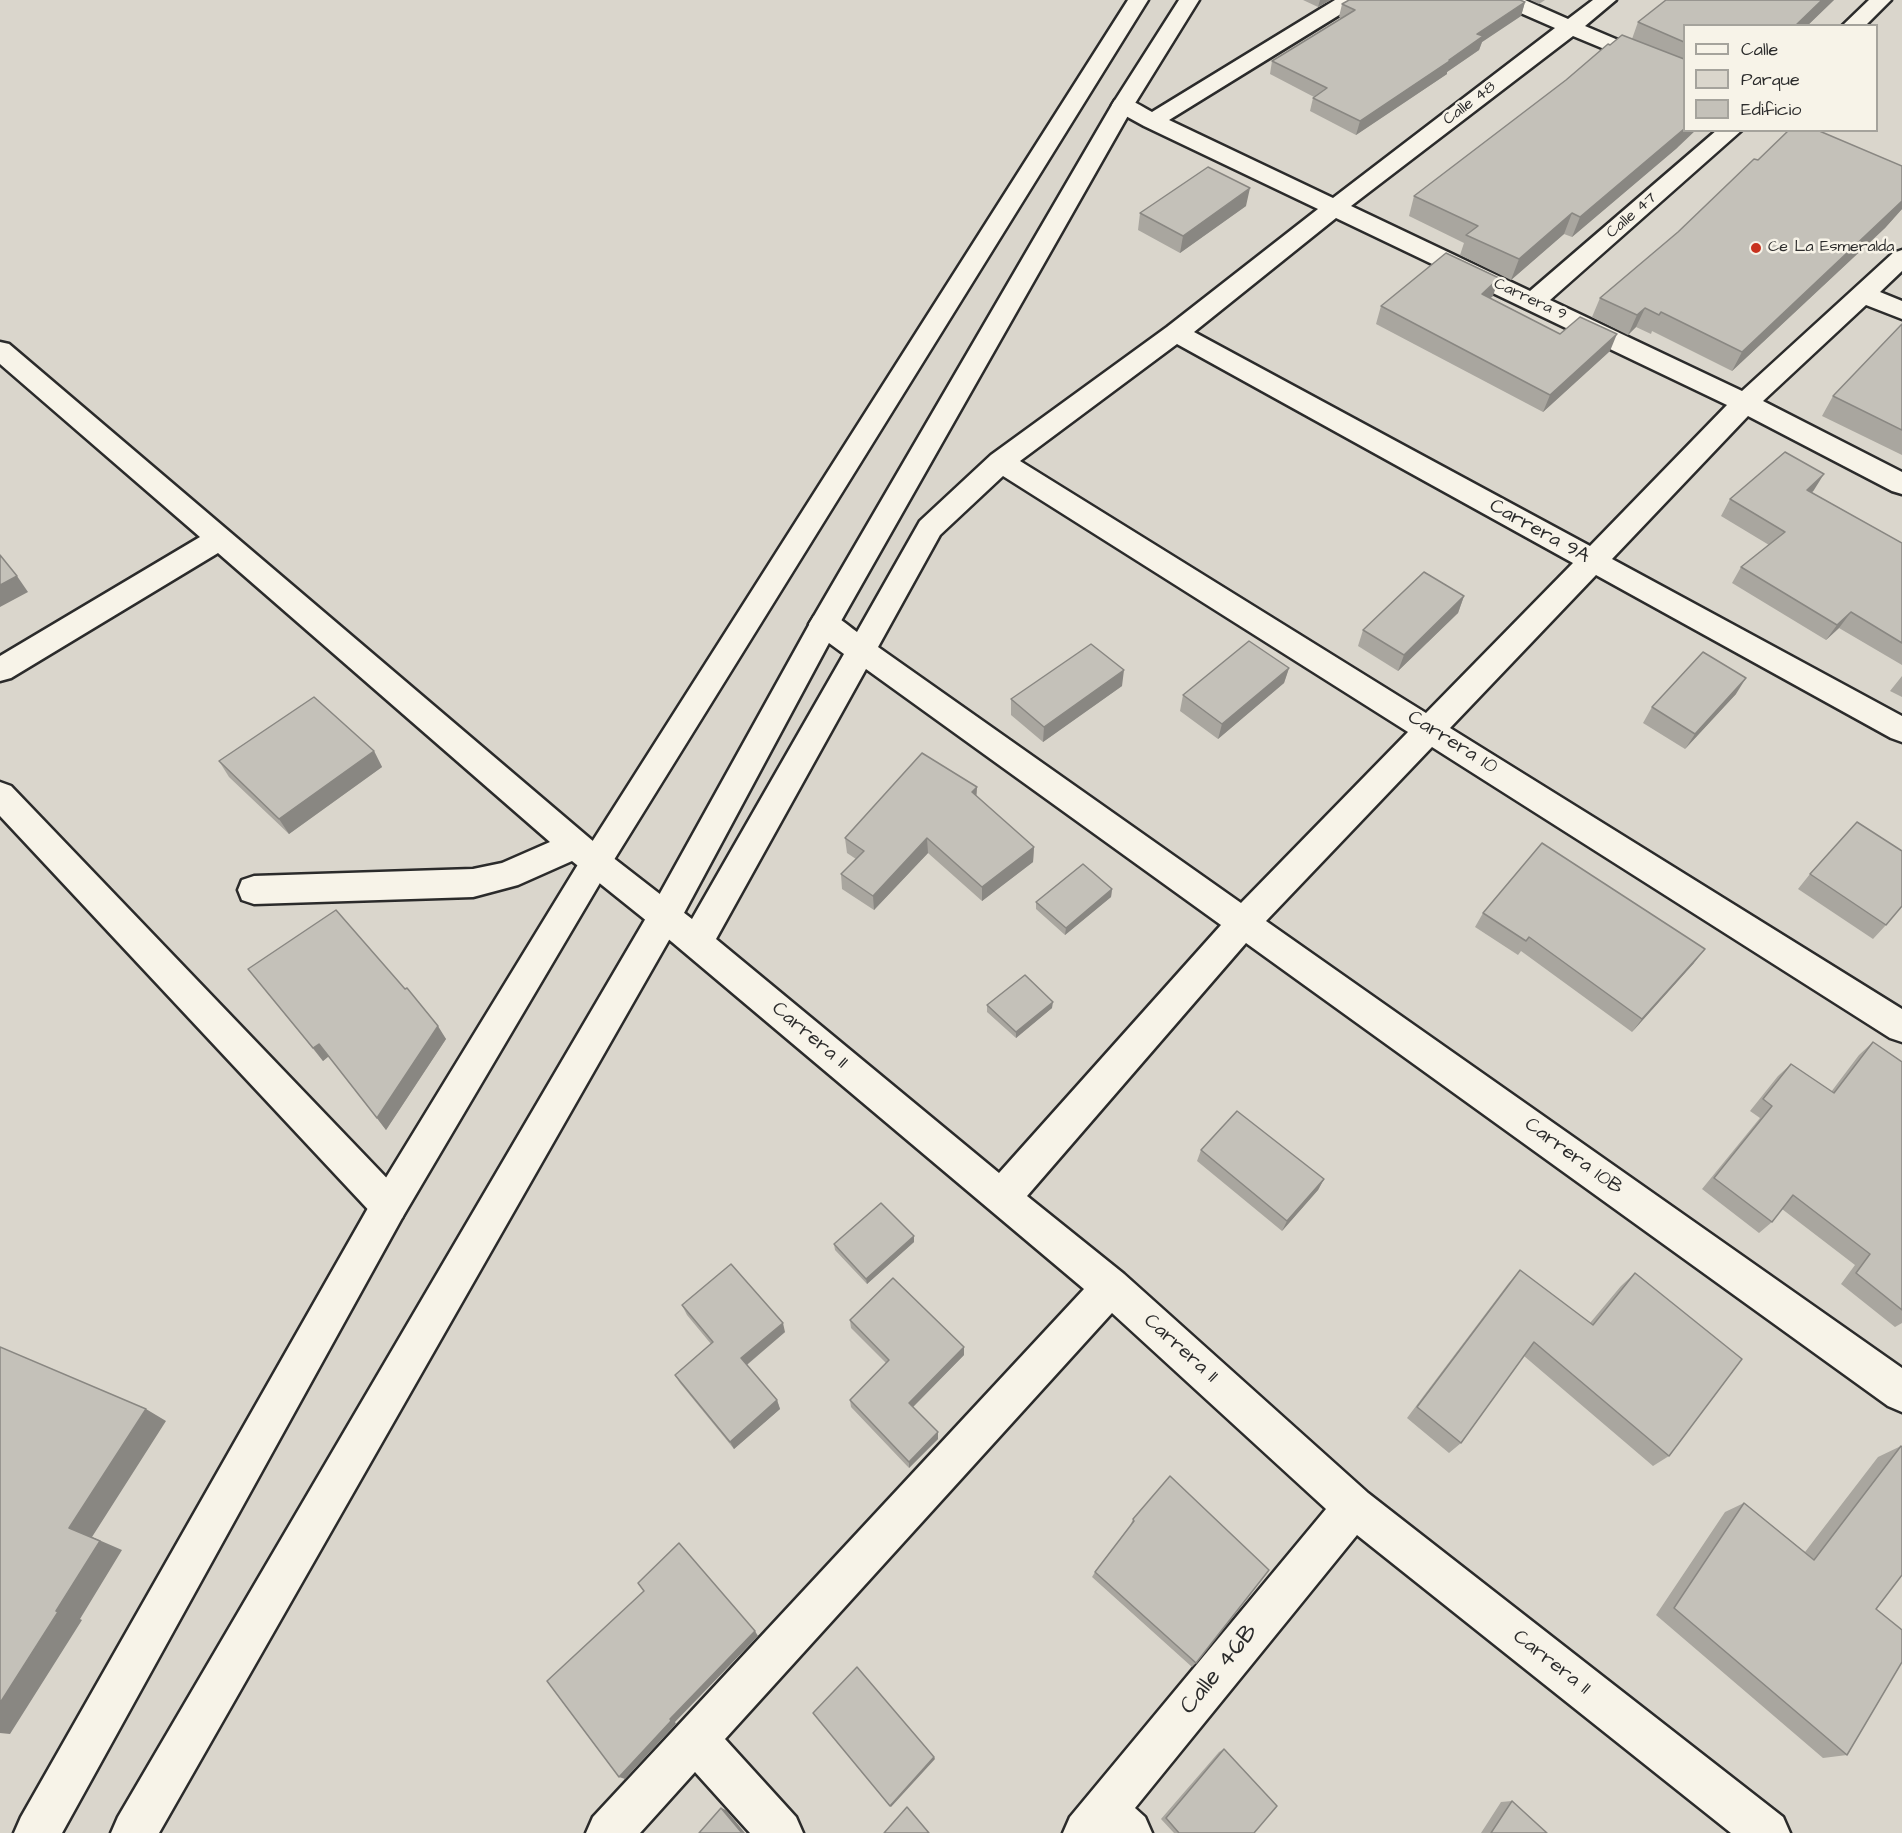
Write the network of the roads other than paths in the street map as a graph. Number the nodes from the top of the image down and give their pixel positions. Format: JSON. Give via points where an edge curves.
{"nodes":[{"id":1,"x":1138,"y":0,"type":"edge"},
{"id":2,"x":1190,"y":0,"type":"edge"},
{"id":3,"x":1350,"y":0,"type":"edge"},
{"id":4,"x":1507,"y":0,"type":"edge"},
{"id":5,"x":1606,"y":0,"type":"edge"},
{"id":6,"x":1881,"y":0,"type":"edge"},
{"id":7,"x":1854,"y":24,"type":"edge"},
{"id":8,"x":1570,"y":27,"type":"junction"},
{"id":9,"x":1683,"y":76,"type":"edge"},
{"id":10,"x":1123,"y":105,"type":"junction"},
{"id":11,"x":1152,"y":121,"type":"junction"},
{"id":12,"x":1729,"y":132,"type":"edge"},
{"id":13,"x":1334,"y":208,"type":"junction"},
{"id":14,"x":1902,"y":258,"type":"edge"},
{"id":15,"x":1862,"y":293,"type":"junction"},
{"id":16,"x":1533,"y":302,"type":"junction"},
{"id":17,"x":1902,"y":311,"type":"edge"},
{"id":18,"x":1176,"y":333,"type":"junction"},
{"id":19,"x":0,"y":350,"type":"edge"},
{"id":20,"x":1745,"y":403,"type":"junction"},
{"id":21,"x":1001,"y":462,"type":"junction"},
{"id":22,"x":1902,"y":484,"type":"edge"},
{"id":23,"x":219,"y":539,"type":"junction"},
{"id":24,"x":1593,"y":561,"type":"junction"},
{"id":25,"x":824,"y":624,"type":"junction"},
{"id":26,"x":860,"y":650,"type":"junction"},
{"id":27,"x":0,"y":670,"type":"edge"},
{"id":28,"x":1430,"y":729,"type":"junction"},
{"id":29,"x":1902,"y":730,"type":"edge"},
{"id":30,"x":0,"y":795,"type":"edge"},
{"id":31,"x":586,"y":853,"type":"junction"},
{"id":32,"x":254,"y":890,"type":"dead end"},
{"id":33,"x":665,"y":916,"type":"junction"},
{"id":34,"x":1244,"y":922,"type":"junction"},
{"id":35,"x":697,"y":942,"type":"junction"},
{"id":36,"x":1902,"y":1027,"type":"edge"},
{"id":37,"x":1001,"y":1198,"type":"junction"},
{"id":38,"x":389,"y":1206,"type":"junction"},
{"id":39,"x":1112,"y":1287,"type":"junction"},
{"id":40,"x":1902,"y":1392,"type":"edge"},
{"id":41,"x":1354,"y":1506,"type":"junction"},
{"id":42,"x":696,"y":1740,"type":"junction"},
{"id":43,"x":1107,"y":1825,"type":"edge"},
{"id":44,"x":37,"y":1833,"type":"edge"},
{"id":45,"x":134,"y":1833,"type":"edge"},
{"id":46,"x":609,"y":1833,"type":"edge"},
{"id":47,"x":780,"y":1833,"type":"edge"},
{"id":48,"x":1767,"y":1833,"type":"edge"}],
"edges":[{"from":1,"to":31,"type":"street"},
{"from":2,"to":10,"type":"street"},
{"from":3,"to":11,"type":"street"},
{"from":4,"to":8,"type":"street"},
{"from":5,"to":8,"type":"street","name":"Calle 48"},
{"from":6,"to":7,"type":"street"},
{"from":8,"to":9,"type":"street"},
{"from":8,"to":13,"type":"street","name":"Calle 48"},
{"from":10,"to":11,"type":"street","name":"Carrera 9"},
{"from":10,"to":25,"type":"street"},
{"from":11,"to":13,"type":"street","name":"Carrera 9"},
{"from":12,"to":16,"type":"street","name":"Calle 47"},
{"from":13,"to":16,"type":"street","name":"Carrera 9"},
{"from":13,"to":18,"type":"street","name":"Calle 48"},
{"from":14,"to":15,"type":"street"},
{"from":15,"to":17,"type":"street"},
{"from":15,"to":20,"type":"street"},
{"from":16,"to":20,"type":"street","name":"Carrera 9"},
{"from":18,"to":21,"type":"street","name":"Calle 48"},
{"from":18,"to":24,"type":"street","name":"Carrera 9A"},
{"from":19,"to":23,"type":"street","name":"Carrera 11"},
{"from":20,"to":22,"type":"street","name":"Carrera 9"},
{"from":20,"to":24,"type":"street"},
{"from":21,"to":26,"type":"street","name":"Calle 48","via":[[930,528]]},
{"from":21,"to":28,"type":"street","name":"Carrera 10"},
{"from":23,"to":27,"type":"street"},
{"from":23,"to":31,"type":"street","name":"Carrera 11"},
{"from":24,"to":28,"type":"street"},
{"from":24,"to":29,"type":"street","name":"Carrera 9A"},
{"from":25,"to":26,"type":"street","name":"Carrera 10B"},
{"from":25,"to":33,"type":"street"},
{"from":26,"to":34,"type":"street","name":"Carrera 10B"},
{"from":26,"to":35,"type":"street","name":"Calle 48"},
{"from":28,"to":34,"type":"street"},
{"from":28,"to":36,"type":"street","name":"Carrera 10"},
{"from":30,"to":38,"type":"street"},
{"from":31,"to":32,"type":"street","via":[[473,883]]},
{"from":31,"to":33,"type":"street","name":"Carrera 11"},
{"from":31,"to":38,"type":"street"},
{"from":33,"to":35,"type":"street","name":"Carrera 11"},
{"from":33,"to":45,"type":"street"},
{"from":34,"to":37,"type":"street"},
{"from":34,"to":40,"type":"street","name":"Carrera 10B"},
{"from":35,"to":37,"type":"street","name":"Carrera 11"},
{"from":37,"to":39,"type":"street","name":"Carrera 11"},
{"from":38,"to":44,"type":"street"},
{"from":39,"to":41,"type":"street","name":"Carrera 11"},
{"from":39,"to":42,"type":"street"},
{"from":41,"to":43,"type":"street","name":"Calle 46B"},
{"from":41,"to":48,"type":"street","name":"Carrera 11"},
{"from":42,"to":46,"type":"street"},
{"from":42,"to":47,"type":"street"}]}
